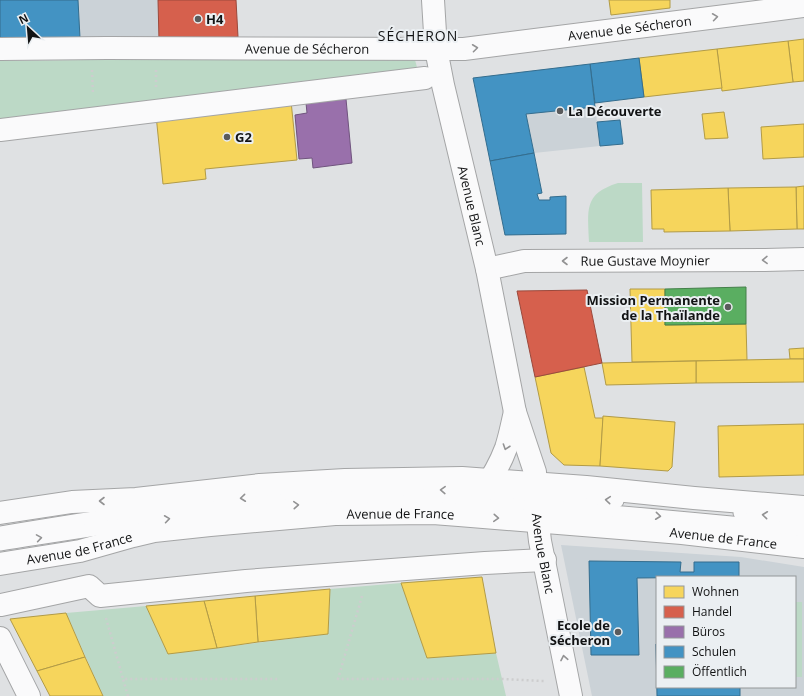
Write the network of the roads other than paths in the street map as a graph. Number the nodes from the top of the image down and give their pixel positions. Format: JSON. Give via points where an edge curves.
{"nodes":[{"id":1,"x":433,"y":0,"type":"edge"},
{"id":2,"x":804,"y":6,"type":"edge"},
{"id":3,"x":0,"y":49,"type":"edge"},
{"id":4,"x":436,"y":49,"type":"junction"},
{"id":5,"x":425,"y":78,"type":"dead end"},
{"id":6,"x":0,"y":130,"type":"edge"},
{"id":7,"x":804,"y":259,"type":"edge"},
{"id":8,"x":487,"y":269,"type":"junction"},
{"id":9,"x":515,"y":412,"type":"junction"},
{"id":10,"x":486,"y":486,"type":"junction"},
{"id":11,"x":536,"y":501,"type":"junction"},
{"id":12,"x":804,"y":507,"type":"edge"},
{"id":13,"x":0,"y":513,"type":"edge"},
{"id":14,"x":804,"y":519,"type":"edge"},
{"id":15,"x":804,"y":530,"type":"edge"},
{"id":16,"x":0,"y":533,"type":"edge"},
{"id":17,"x":0,"y":544,"type":"edge"},
{"id":18,"x":804,"y":547,"type":"edge"},
{"id":19,"x":545,"y":560,"type":"junction"},
{"id":20,"x":0,"y":564,"type":"edge"},
{"id":21,"x":1,"y":605,"type":"dead end"},
{"id":22,"x":0,"y":638,"type":"edge"},
{"id":23,"x":29,"y":696,"type":"edge"},
{"id":24,"x":571,"y":696,"type":"edge"}],
"edges":[{"from":1,"to":4,"type":"street","name":"Avenue Blanc"},
{"from":4,"to":2,"type":"street","name":"Avenue de Sécheron","one_way":true,"via":[[464,49]]},
{"from":3,"to":4,"type":"street","name":"Avenue de Sécheron"},
{"from":4,"to":8,"type":"street","name":"Avenue Blanc"},
{"from":5,"to":6,"type":"street"},
{"from":7,"to":8,"type":"street","name":"Rue Gustave Moynier","one_way":true,"via":[[524,261]]},
{"from":8,"to":9,"type":"street","name":"Avenue Blanc"},
{"from":9,"to":10,"type":"street","name":"Avenue Blanc","one_way":true,"via":[[506,447]]},
{"from":9,"to":11,"type":"street","name":"Avenue Blanc","via":[[535,472]]},
{"from":10,"to":11,"type":"street","name":"Avenue de France"},
{"from":10,"to":13,"type":"street","name":"Avenue de France","one_way":true,"via":[[462,478],[345,480],[260,485],[136,499],[72,502]]},
{"from":10,"to":16,"type":"lane","one_way":true,"via":[[276,495],[155,509]]},
{"from":11,"to":12,"type":"street","name":"Avenue de France","via":[[694,498]]},
{"from":14,"to":11,"type":"lane","one_way":true},
{"from":11,"to":15,"type":"lane","one_way":true},
{"from":17,"to":11,"type":"lane","one_way":true,"via":[[168,518],[277,506]]},
{"from":11,"to":18,"type":"street","name":"Avenue de France","via":[[682,533]]},
{"from":11,"to":19,"type":"street","name":"Avenue Blanc","via":[[540,541]]},
{"from":20,"to":11,"type":"street","name":"Avenue de France","one_way":true,"via":[[80,551],[154,532],[210,525],[327,515],[433,513]]},
{"from":19,"to":21,"type":"street","via":[[246,581],[100,596],[89,586]]},
{"from":24,"to":19,"type":"street","name":"Avenue Blanc","one_way":true},
{"from":22,"to":23,"type":"street"}]}
